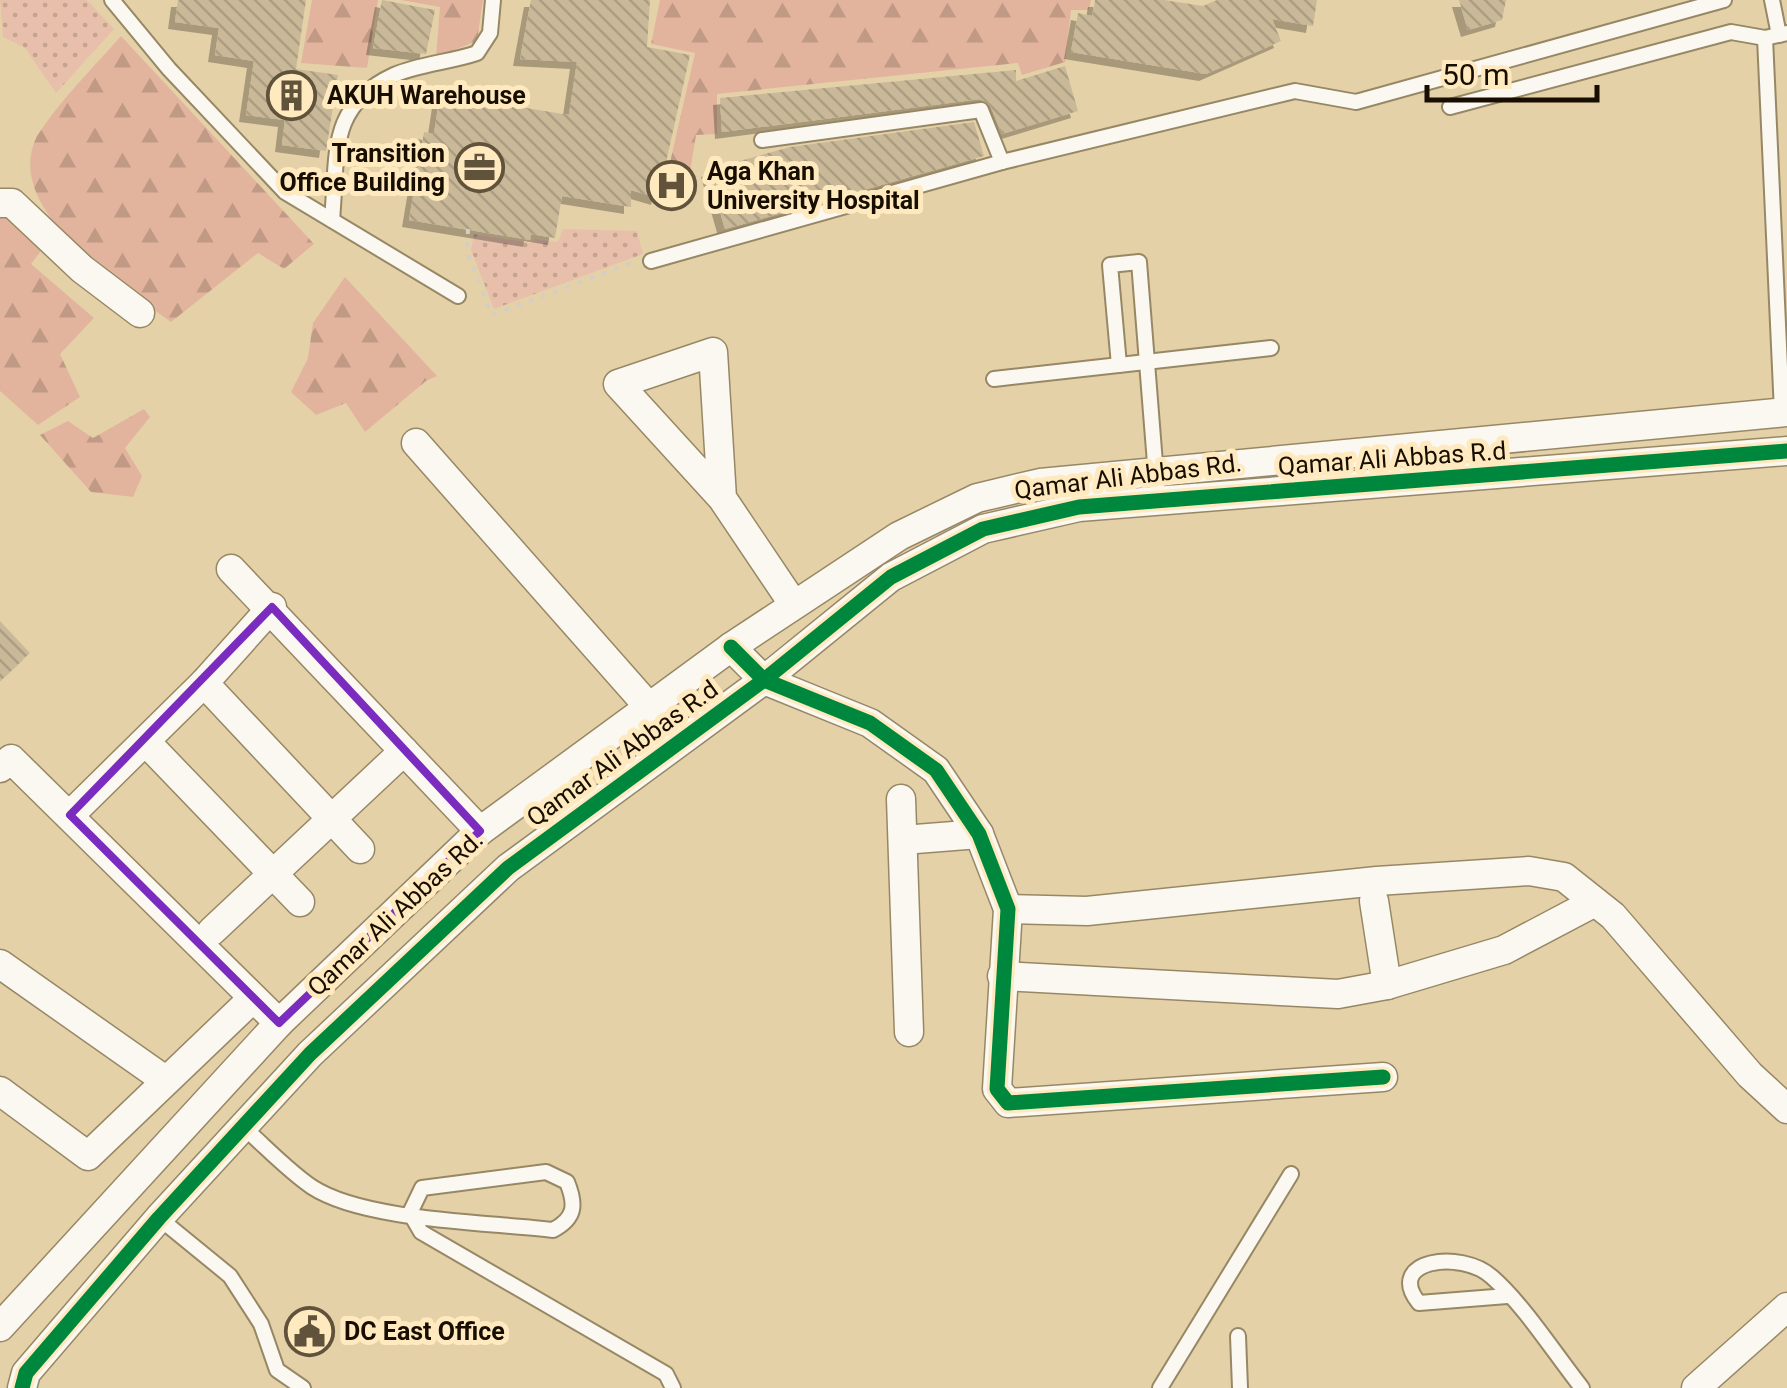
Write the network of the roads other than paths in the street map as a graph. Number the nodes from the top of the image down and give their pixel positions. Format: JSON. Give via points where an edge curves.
{"nodes":[{"id":1,"x":112,"y":0,"type":"edge"},
{"id":2,"x":493,"y":0,"type":"edge"},
{"id":3,"x":1724,"y":0,"type":"edge"},
{"id":4,"x":1772,"y":0,"type":"edge"},
{"id":5,"x":1670,"y":8,"type":"edge"},
{"id":6,"x":1777,"y":35,"type":"edge"},
{"id":7,"x":1450,"y":107,"type":"dead end"},
{"id":8,"x":762,"y":140,"type":"dead end"},
{"id":9,"x":1002,"y":162,"type":"junction"},
{"id":10,"x":0,"y":204,"type":"edge"},
{"id":11,"x":332,"y":220,"type":"junction"},
{"id":12,"x":651,"y":261,"type":"road end"},
{"id":13,"x":458,"y":296,"type":"dead end"},
{"id":14,"x":140,"y":314,"type":"dead end"},
{"id":15,"x":1271,"y":348,"type":"dead end"},
{"id":16,"x":1147,"y":362,"type":"junction"},
{"id":17,"x":1119,"y":365,"type":"junction"},
{"id":18,"x":994,"y":379,"type":"dead end"},
{"id":19,"x":1784,"y":412,"type":"edge"},
{"id":20,"x":416,"y":444,"type":"dead end"},
{"id":21,"x":1787,"y":451,"type":"edge"},
{"id":22,"x":1156,"y":470,"type":"junction"},
{"id":23,"x":722,"y":498,"type":"junction"},
{"id":24,"x":1158,"y":501,"type":"junction"},
{"id":25,"x":231,"y":568,"type":"dead end"},
{"id":26,"x":794,"y":605,"type":"junction"},
{"id":27,"x":272,"y":607,"type":"junction"},
{"id":28,"x":730,"y":648,"type":"junction"},
{"id":29,"x":764,"y":680,"type":"junction"},
{"id":30,"x":204,"y":682,"type":"junction"},
{"id":31,"x":649,"y":708,"type":"junction"},
{"id":32,"x":146,"y":742,"type":"junction"},
{"id":33,"x":404,"y":751,"type":"junction"},
{"id":34,"x":0,"y":768,"type":"edge"},
{"id":35,"x":901,"y":799,"type":"dead end"},
{"id":36,"x":70,"y":816,"type":"junction"},
{"id":37,"x":331,"y":820,"type":"junction"},
{"id":38,"x":480,"y":831,"type":"junction"},
{"id":39,"x":979,"y":834,"type":"junction"},
{"id":40,"x":904,"y":840,"type":"junction"},
{"id":41,"x":360,"y":849,"type":"dead end"},
{"id":42,"x":274,"y":872,"type":"junction"},
{"id":43,"x":1374,"y":900,"type":"dead end"},
{"id":44,"x":300,"y":902,"type":"dead end"},
{"id":45,"x":1595,"y":902,"type":"junction"},
{"id":46,"x":1008,"y":910,"type":"junction"},
{"id":47,"x":212,"y":930,"type":"dead end"},
{"id":48,"x":0,"y":964,"type":"edge"},
{"id":49,"x":1002,"y":976,"type":"junction"},
{"id":50,"x":1387,"y":985,"type":"junction"},
{"id":51,"x":252,"y":999,"type":"junction"},
{"id":52,"x":279,"y":1023,"type":"junction"},
{"id":53,"x":909,"y":1032,"type":"dead end"},
{"id":54,"x":1383,"y":1077,"type":"dead end"},
{"id":55,"x":165,"y":1080,"type":"junction"},
{"id":56,"x":0,"y":1091,"type":"edge"},
{"id":57,"x":208,"y":1100,"type":"junction"},
{"id":58,"x":1787,"y":1109,"type":"edge"},
{"id":59,"x":242,"y":1126,"type":"junction"},
{"id":60,"x":1291,"y":1174,"type":"dead end"},
{"id":61,"x":410,"y":1213,"type":"junction"},
{"id":62,"x":159,"y":1218,"type":"junction"},
{"id":63,"x":1508,"y":1296,"type":"junction"},
{"id":64,"x":1787,"y":1307,"type":"edge"},
{"id":65,"x":0,"y":1327,"type":"edge"},
{"id":66,"x":1238,"y":1336,"type":"dead end"},
{"id":67,"x":22,"y":1388,"type":"edge"},
{"id":68,"x":304,"y":1388,"type":"edge"},
{"id":69,"x":673,"y":1388,"type":"edge"},
{"id":70,"x":1160,"y":1388,"type":"edge"},
{"id":71,"x":1240,"y":1388,"type":"edge"},
{"id":72,"x":1582,"y":1388,"type":"edge"},
{"id":73,"x":1696,"y":1388,"type":"edge"}],
"edges":[{"from":1,"to":11,"type":"lane","via":[[285,192]]},
{"from":2,"to":11,"type":"lane","via":[[490,34],[476,53],[397,74],[344,114]]},
{"from":3,"to":5,"type":"lane"},
{"from":4,"to":6,"type":"lane"},
{"from":5,"to":9,"type":"lane","via":[[1356,102],[1295,91]]},
{"from":6,"to":7,"type":"lane","via":[[1731,32]]},
{"from":6,"to":19,"type":"lane"},
{"from":8,"to":9,"type":"lane","via":[[980,110]]},
{"from":9,"to":12,"type":"lane"},
{"from":10,"to":14,"type":"street","via":[[12,203]]},
{"from":11,"to":13,"type":"lane"},
{"from":15,"to":16,"type":"lane"},
{"from":16,"to":17,"type":"lane"},
{"from":16,"to":17,"type":"lane","via":[[1139,262],[1110,265]]},
{"from":16,"to":22,"type":"lane"},
{"from":17,"to":18,"type":"lane"},
{"from":19,"to":22,"type":"street","name":"Qamar Ali Abbas Rd."},
{"from":20,"to":31,"type":"street"},
{"from":21,"to":24,"type":"street","name":"Qamar Ali Abbas R.d"},
{"from":22,"to":24,"type":"lane"},
{"from":22,"to":26,"type":"street","name":"Qamar Ali Abbas Rd.","via":[[1040,482],[977,498],[899,536]]},
{"from":23,"to":23,"type":"street","via":[[644,413],[618,384],[713,352]]},
{"from":23,"to":26,"type":"street"},
{"from":24,"to":29,"type":"street","name":"Qamar Ali Abbas R.d","via":[[1018,518],[942,546],[891,577]]},
{"from":25,"to":27,"type":"street"},
{"from":26,"to":28,"type":"street","name":"Qamar Ali Abbas Rd."},
{"from":27,"to":30,"type":"street"},
{"from":27,"to":33,"type":"street"},
{"from":28,"to":29,"type":"street"},
{"from":28,"to":31,"type":"street","name":"Qamar Ali Abbas Rd."},
{"from":29,"to":39,"type":"street","via":[[870,724],[936,770]]},
{"from":29,"to":59,"type":"street","name":"Qamar Ali Abbas R.d","via":[[508,868]]},
{"from":30,"to":32,"type":"street"},
{"from":30,"to":37,"type":"street"},
{"from":31,"to":38,"type":"street","name":"Qamar Ali Abbas Rd."},
{"from":32,"to":36,"type":"street"},
{"from":32,"to":42,"type":"street"},
{"from":33,"to":37,"type":"street"},
{"from":33,"to":38,"type":"street"},
{"from":34,"to":36,"type":"street","via":[[11,759]]},
{"from":35,"to":40,"type":"street"},
{"from":36,"to":51,"type":"street"},
{"from":37,"to":41,"type":"street"},
{"from":37,"to":42,"type":"street"},
{"from":38,"to":52,"type":"street","name":"Qamar Ali Abbas Rd."},
{"from":39,"to":40,"type":"street"},
{"from":39,"to":46,"type":"street"},
{"from":40,"to":53,"type":"street"},
{"from":42,"to":44,"type":"street"},
{"from":42,"to":47,"type":"street"},
{"from":43,"to":50,"type":"street"},
{"from":45,"to":46,"type":"street","via":[[1564,878],[1529,871],[1088,911]]},
{"from":45,"to":50,"type":"street","via":[[1504,950]]},
{"from":45,"to":58,"type":"street"},
{"from":46,"to":49,"type":"street"},
{"from":48,"to":55,"type":"street"},
{"from":49,"to":50,"type":"street","via":[[1338,994]]},
{"from":49,"to":54,"type":"street","via":[[997,1089],[1008,1103]]},
{"from":51,"to":52,"type":"street"},
{"from":51,"to":55,"type":"street"},
{"from":52,"to":57,"type":"street","name":"Qamar Ali Abbas Rd."},
{"from":55,"to":56,"type":"street","via":[[88,1156]]},
{"from":57,"to":59,"type":"street"},
{"from":57,"to":65,"type":"street","name":"Qamar Ali Abbas Rd."},
{"from":59,"to":61,"type":"lane","via":[[313,1187],[355,1206]]},
{"from":59,"to":62,"type":"street","name":"Qamar Ali Abbas R.d"},
{"from":60,"to":70,"type":"lane"},
{"from":61,"to":61,"type":"lane","via":[[552,1230],[572,1216],[575,1201],[567,1182],[546,1172],[422,1188]]},
{"from":61,"to":69,"type":"lane","via":[[421,1232],[666,1374]]},
{"from":62,"to":67,"type":"street","name":"Qamar Ali Abbas R.d","via":[[26,1373]]},
{"from":62,"to":68,"type":"lane","via":[[230,1276],[260,1324],[271,1361]]},
{"from":63,"to":63,"type":"lane","via":[[1491,1276],[1460,1260],[1420,1267],[1411,1281],[1419,1303]]},
{"from":63,"to":72,"type":"lane"},
{"from":64,"to":73,"type":"street"},
{"from":66,"to":71,"type":"lane"}]}
